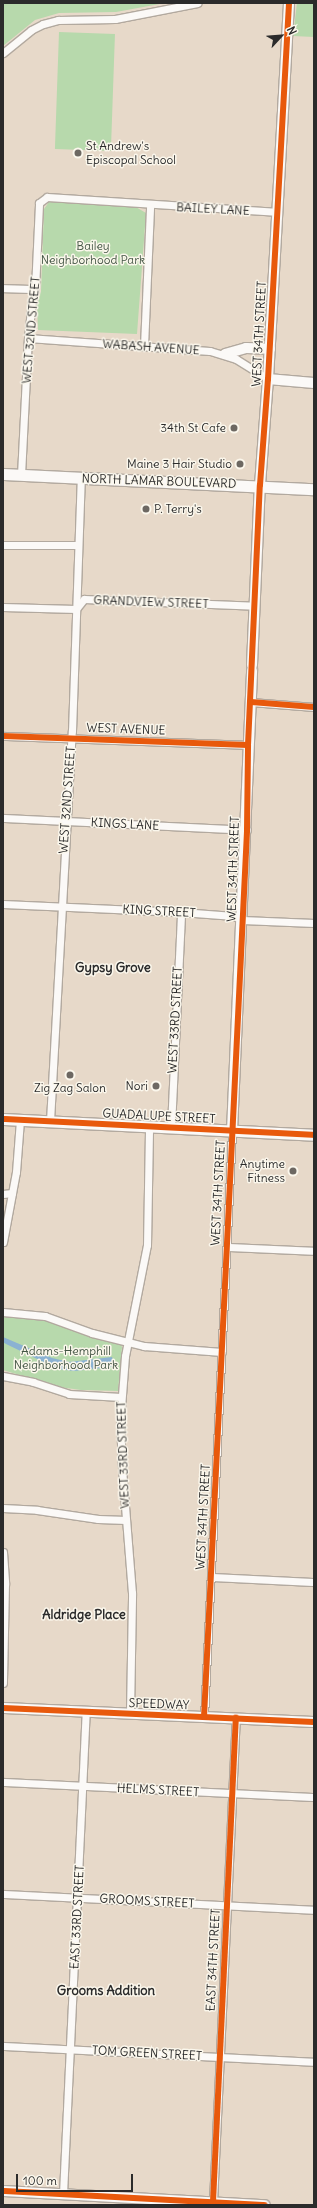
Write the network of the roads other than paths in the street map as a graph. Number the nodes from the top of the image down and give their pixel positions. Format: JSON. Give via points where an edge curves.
{"nodes":[{"id":1,"x":197,"y":3,"type":"edge"},
{"id":2,"x":289,"y":3,"type":"edge"},
{"id":3,"x":3,"y":53,"type":"edge"},
{"id":4,"x":150,"y":206,"type":"junction"},
{"id":5,"x":276,"y":212,"type":"junction"},
{"id":6,"x":3,"y":288,"type":"edge"},
{"id":7,"x":36,"y":289,"type":"junction"},
{"id":8,"x":28,"y":338,"type":"junction"},
{"id":9,"x":144,"y":346,"type":"junction"},
{"id":10,"x":270,"y":349,"type":"junction"},
{"id":11,"x":225,"y":354,"type":"junction"},
{"id":12,"x":268,"y":379,"type":"junction"},
{"id":13,"x":314,"y":383,"type":"edge"},
{"id":14,"x":3,"y":474,"type":"edge"},
{"id":15,"x":21,"y":475,"type":"junction"},
{"id":16,"x":81,"y":478,"type":"junction"},
{"id":17,"x":260,"y":485,"type":"junction"},
{"id":18,"x":314,"y":489,"type":"edge"},
{"id":19,"x":3,"y":545,"type":"edge"},
{"id":20,"x":78,"y":545,"type":"junction"},
{"id":21,"x":255,"y":606,"type":"junction"},
{"id":22,"x":3,"y":607,"type":"edge"},
{"id":23,"x":76,"y":609,"type":"junction"},
{"id":24,"x":251,"y":702,"type":"junction"},
{"id":25,"x":314,"y":708,"type":"edge"},
{"id":26,"x":3,"y":736,"type":"edge"},
{"id":27,"x":71,"y":738,"type":"junction"},
{"id":28,"x":248,"y":745,"type":"junction"},
{"id":29,"x":3,"y":818,"type":"edge"},
{"id":30,"x":66,"y":821,"type":"junction"},
{"id":31,"x":247,"y":830,"type":"junction"},
{"id":32,"x":3,"y":904,"type":"edge"},
{"id":33,"x":61,"y":906,"type":"junction"},
{"id":34,"x":181,"y":912,"type":"junction"},
{"id":35,"x":242,"y":920,"type":"junction"},
{"id":36,"x":314,"y":923,"type":"edge"},
{"id":37,"x":3,"y":1119,"type":"edge"},
{"id":38,"x":20,"y":1120,"type":"junction"},
{"id":39,"x":50,"y":1121,"type":"junction"},
{"id":40,"x":149,"y":1126,"type":"junction"},
{"id":41,"x":171,"y":1127,"type":"junction"},
{"id":42,"x":232,"y":1131,"type":"junction"},
{"id":43,"x":314,"y":1135,"type":"edge"},
{"id":44,"x":12,"y":1193,"type":"junction"},
{"id":45,"x":3,"y":1194,"type":"edge"},
{"id":46,"x":3,"y":1242,"type":"edge"},
{"id":47,"x":227,"y":1246,"type":"junction"},
{"id":48,"x":314,"y":1251,"type":"edge"},
{"id":49,"x":3,"y":1312,"type":"edge"},
{"id":50,"x":127,"y":1342,"type":"junction"},
{"id":51,"x":222,"y":1352,"type":"junction"},
{"id":52,"x":3,"y":1376,"type":"edge"},
{"id":53,"x":121,"y":1397,"type":"junction"},
{"id":54,"x":3,"y":1508,"type":"edge"},
{"id":55,"x":126,"y":1520,"type":"junction"},
{"id":56,"x":3,"y":1552,"type":"edge"},
{"id":57,"x":211,"y":1577,"type":"junction"},
{"id":58,"x":314,"y":1582,"type":"edge"},
{"id":59,"x":3,"y":1683,"type":"edge"},
{"id":60,"x":3,"y":1708,"type":"edge"},
{"id":61,"x":86,"y":1712,"type":"junction"},
{"id":62,"x":130,"y":1714,"type":"junction"},
{"id":63,"x":204,"y":1717,"type":"junction"},
{"id":64,"x":236,"y":1718,"type":"junction"},
{"id":65,"x":314,"y":1722,"type":"edge"},
{"id":66,"x":3,"y":1782,"type":"edge"},
{"id":67,"x":83,"y":1787,"type":"junction"},
{"id":68,"x":232,"y":1794,"type":"junction"},
{"id":69,"x":314,"y":1797,"type":"edge"},
{"id":70,"x":3,"y":1894,"type":"edge"},
{"id":71,"x":78,"y":1898,"type":"junction"},
{"id":72,"x":227,"y":1905,"type":"junction"},
{"id":73,"x":314,"y":1910,"type":"edge"},
{"id":74,"x":3,"y":2046,"type":"edge"},
{"id":75,"x":69,"y":2048,"type":"junction"},
{"id":76,"x":220,"y":2058,"type":"junction"},
{"id":77,"x":314,"y":2062,"type":"edge"},
{"id":78,"x":3,"y":2192,"type":"edge"},
{"id":79,"x":62,"y":2194,"type":"junction"},
{"id":80,"x":138,"y":2202,"type":"edge"},
{"id":81,"x":213,"y":2202,"type":"junction"},
{"id":82,"x":265,"y":2205,"type":"edge"}],
"edges":[{"from":1,"to":3,"type":"street","via":[[115,19],[58,20],[31,30]]},
{"from":2,"to":5,"type":"street","name":"WEST 34TH STREET"},
{"from":4,"to":5,"type":"street","name":"BAILEY LANE"},
{"from":4,"to":7,"type":"street","name":"WEST 32ND STREET","via":[[128,202],[47,197],[39,203]]},
{"from":4,"to":9,"type":"street"},
{"from":5,"to":10,"type":"street","name":"WEST 34TH STREET"},
{"from":6,"to":7,"type":"street"},
{"from":7,"to":8,"type":"street","name":"WEST 32ND STREET","via":[[32,301]]},
{"from":8,"to":9,"type":"street","name":"WABASH AVENUE"},
{"from":8,"to":15,"type":"street","name":"WEST 32ND STREET"},
{"from":9,"to":11,"type":"street","name":"WABASH AVENUE","via":[[210,350]]},
{"from":10,"to":11,"type":"street","via":[[246,348]]},
{"from":10,"to":12,"type":"street","name":"WEST 34TH STREET"},
{"from":11,"to":12,"type":"street","name":"WABASH AVENUE"},
{"from":12,"to":13,"type":"street"},
{"from":12,"to":17,"type":"street","name":"WEST 34TH STREET"},
{"from":14,"to":15,"type":"main road","name":"NORTH LAMAR BOULEVARD"},
{"from":15,"to":16,"type":"main road","name":"NORTH LAMAR BOULEVARD"},
{"from":16,"to":17,"type":"main road","name":"NORTH LAMAR BOULEVARD"},
{"from":16,"to":20,"type":"street","name":"WEST 32ND STREET"},
{"from":17,"to":18,"type":"main road","name":"NORTH LAMAR BOULEVARD"},
{"from":17,"to":21,"type":"street","name":"WEST 34TH STREET"},
{"from":19,"to":20,"type":"street"},
{"from":20,"to":23,"type":"street","name":"WEST 32ND STREET"},
{"from":21,"to":23,"type":"street","name":"GRANDVIEW STREET","via":[[84,600]]},
{"from":21,"to":24,"type":"street","name":"WEST 34TH STREET"},
{"from":22,"to":23,"type":"street","name":"GRANDVIEW STREET"},
{"from":23,"to":27,"type":"street","name":"WEST 32ND STREET"},
{"from":24,"to":25,"type":"street"},
{"from":24,"to":28,"type":"street","name":"WEST 34TH STREET"},
{"from":26,"to":27,"type":"street","name":"WEST AVENUE"},
{"from":27,"to":28,"type":"street","name":"WEST AVENUE"},
{"from":27,"to":30,"type":"street","name":"WEST 32ND STREET"},
{"from":28,"to":31,"type":"street","name":"WEST 34TH STREET"},
{"from":29,"to":30,"type":"street","name":"KINGS LANE"},
{"from":30,"to":31,"type":"street","name":"KINGS LANE"},
{"from":30,"to":33,"type":"street","name":"WEST 32ND STREET"},
{"from":31,"to":35,"type":"street","name":"WEST 34TH STREET"},
{"from":32,"to":33,"type":"street","name":"KING STREET"},
{"from":33,"to":34,"type":"street","name":"KING STREET"},
{"from":33,"to":39,"type":"street","name":"WEST 32ND STREET"},
{"from":34,"to":35,"type":"street","name":"KING STREET","via":[[234,916]]},
{"from":34,"to":41,"type":"street","name":"WEST 33RD STREET"},
{"from":35,"to":36,"type":"street","name":"KING STREET"},
{"from":35,"to":42,"type":"street","name":"WEST 34TH STREET"},
{"from":37,"to":38,"type":"main road","name":"GUADALUPE STREET"},
{"from":38,"to":39,"type":"main road","name":"GUADALUPE STREET"},
{"from":38,"to":44,"type":"street"},
{"from":39,"to":40,"type":"main road","name":"GUADALUPE STREET"},
{"from":40,"to":41,"type":"main road","name":"GUADALUPE STREET"},
{"from":40,"to":50,"type":"street","name":"WEST 33RD STREET","via":[[147,1245]]},
{"from":41,"to":42,"type":"main road","name":"GUADALUPE STREET"},
{"from":42,"to":43,"type":"main road","name":"GUADALUPE STREET"},
{"from":42,"to":47,"type":"street","name":"WEST 34TH STREET"},
{"from":44,"to":45,"type":"street"},
{"from":44,"to":46,"type":"street"},
{"from":47,"to":48,"type":"street"},
{"from":47,"to":51,"type":"street","name":"WEST 34TH STREET"},
{"from":49,"to":50,"type":"street","via":[[45,1316]]},
{"from":50,"to":51,"type":"street","via":[[163,1348]]},
{"from":50,"to":53,"type":"street","name":"WEST 33RD STREET"},
{"from":51,"to":57,"type":"street","name":"WEST 34TH STREET"},
{"from":52,"to":53,"type":"street","via":[[33,1382],[69,1394]]},
{"from":53,"to":55,"type":"street","name":"WEST 33RD STREET","via":[[120,1444]]},
{"from":54,"to":55,"type":"street"},
{"from":55,"to":62,"type":"street","name":"WEST 33RD STREET","via":[[132,1593]]},
{"from":56,"to":59,"type":"street"},
{"from":57,"to":58,"type":"street"},
{"from":57,"to":63,"type":"street","name":"WEST 34TH STREET"},
{"from":60,"to":61,"type":"street","name":"SPEEDWAY"},
{"from":61,"to":62,"type":"street","name":"SPEEDWAY"},
{"from":61,"to":67,"type":"street","name":"EAST 33RD STREET"},
{"from":62,"to":63,"type":"street","name":"SPEEDWAY"},
{"from":63,"to":64,"type":"street","name":"SPEEDWAY"},
{"from":64,"to":65,"type":"street","name":"SPEEDWAY"},
{"from":64,"to":68,"type":"street","name":"EAST 34TH STREET"},
{"from":66,"to":67,"type":"street","name":"HELMS STREET"},
{"from":67,"to":68,"type":"street","name":"HELMS STREET"},
{"from":67,"to":71,"type":"street","name":"EAST 33RD STREET"},
{"from":68,"to":69,"type":"street","name":"HELMS STREET"},
{"from":68,"to":72,"type":"street","name":"EAST 34TH STREET"},
{"from":70,"to":71,"type":"street","name":"GROOMS STREET"},
{"from":71,"to":72,"type":"street","name":"GROOMS STREET"},
{"from":71,"to":75,"type":"street","name":"EAST 33RD STREET"},
{"from":72,"to":73,"type":"street","name":"GROOMS STREET"},
{"from":72,"to":76,"type":"street","name":"EAST 34TH STREET"},
{"from":74,"to":75,"type":"street","name":"TOM GREEN STREET"},
{"from":75,"to":76,"type":"street","name":"TOM GREEN STREET"},
{"from":75,"to":79,"type":"street","name":"EAST 33RD STREET"},
{"from":76,"to":77,"type":"street","name":"TOM GREEN STREET"},
{"from":76,"to":81,"type":"street","name":"EAST 34TH STREET"},
{"from":78,"to":79,"type":"street"},
{"from":79,"to":80,"type":"street"},
{"from":80,"to":81,"type":"street"},
{"from":81,"to":82,"type":"street"}]}
